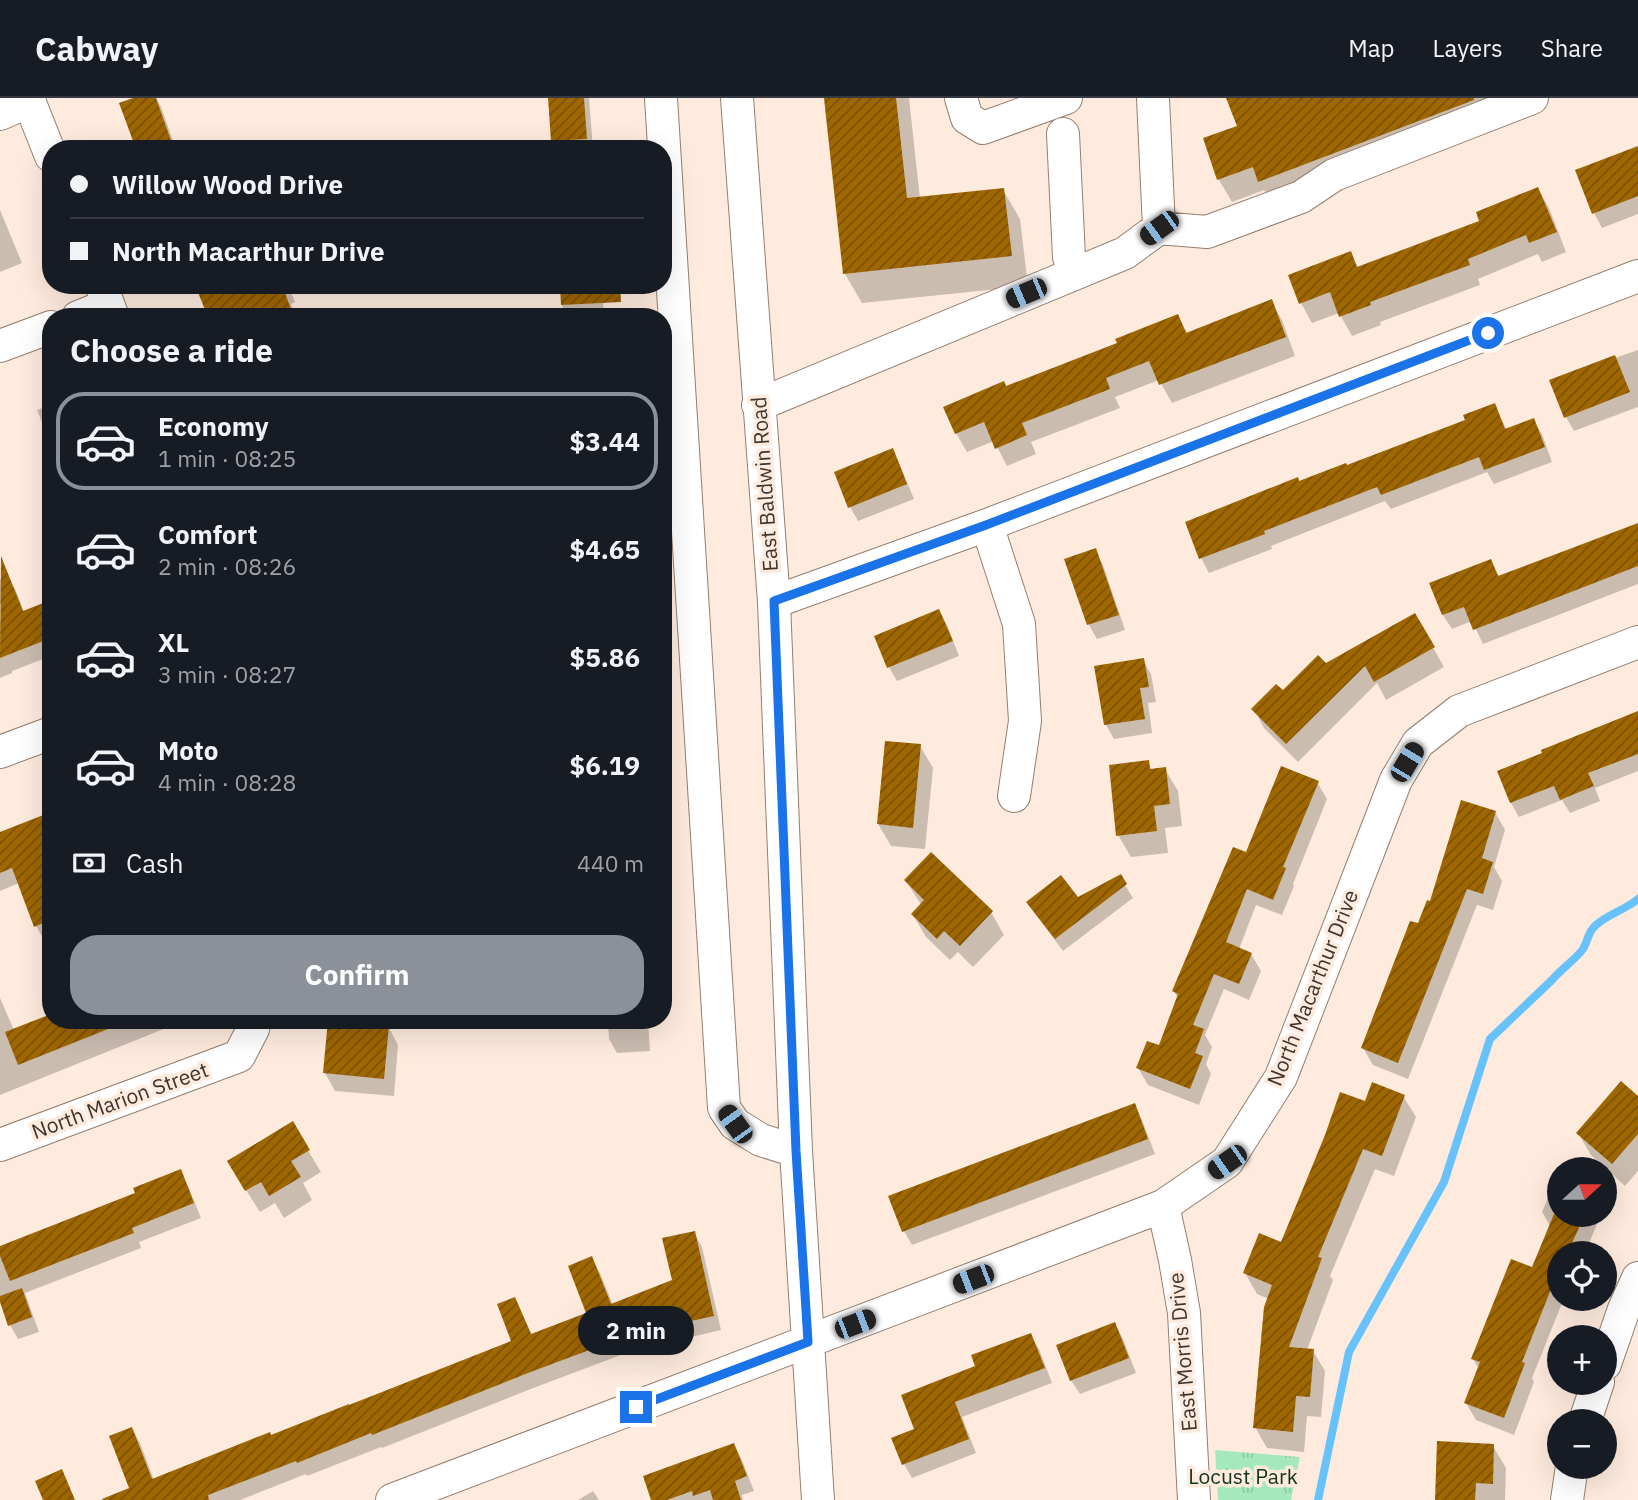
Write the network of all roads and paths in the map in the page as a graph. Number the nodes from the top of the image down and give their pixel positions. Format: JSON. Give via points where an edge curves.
{"nodes":[{"id":1,"x":661,"y":98,"type":"edge"},
{"id":2,"x":737,"y":98,"type":"edge"},
{"id":3,"x":961,"y":98,"type":"edge"},
{"id":4,"x":1066,"y":98,"type":"edge"},
{"id":5,"x":1153,"y":98,"type":"edge"},
{"id":6,"x":1532,"y":98,"type":"edge"},
{"id":7,"x":29,"y":100,"type":"edge"},
{"id":8,"x":0,"y":114,"type":"edge"},
{"id":9,"x":1063,"y":134,"type":"dead end"},
{"id":10,"x":45,"y":140,"type":"edge"},
{"id":11,"x":664,"y":140,"type":"edge"},
{"id":12,"x":1159,"y":228,"type":"junction"},
{"id":13,"x":1074,"y":273,"type":"junction"},
{"id":14,"x":672,"y":274,"type":"edge"},
{"id":15,"x":1638,"y":276,"type":"edge"},
{"id":16,"x":42,"y":330,"type":"edge"},
{"id":17,"x":0,"y":346,"type":"edge"},
{"id":18,"x":758,"y":405,"type":"junction"},
{"id":19,"x":986,"y":525,"type":"junction"},
{"id":20,"x":774,"y":601,"type":"junction"},
{"id":21,"x":1638,"y":642,"type":"edge"},
{"id":22,"x":42,"y":736,"type":"edge"},
{"id":23,"x":0,"y":752,"type":"edge"},
{"id":24,"x":1014,"y":796,"type":"dead end"},
{"id":25,"x":253,"y":1029,"type":"edge"},
{"id":26,"x":0,"y":1146,"type":"edge"},
{"id":27,"x":796,"y":1151,"type":"junction"},
{"id":28,"x":1163,"y":1206,"type":"junction"},
{"id":29,"x":1638,"y":1278,"type":"edge"},
{"id":30,"x":1631,"y":1311,"type":"edge"},
{"id":31,"x":1617,"y":1340,"type":"edge"},
{"id":32,"x":808,"y":1342,"type":"junction"},
{"id":33,"x":1570,"y":1479,"type":"edge"},
{"id":34,"x":440,"y":1490,"type":"edge"},
{"id":35,"x":392,"y":1500,"type":"edge"},
{"id":36,"x":818,"y":1500,"type":"edge"},
{"id":37,"x":1194,"y":1500,"type":"edge"},
{"id":38,"x":1567,"y":1500,"type":"edge"}],
"edges":[{"from":1,"to":11,"type":"street"},
{"from":2,"to":18,"type":"street","name":"East Baldwin Road"},
{"from":3,"to":4,"type":"street","via":[[967,118],[983,128]]},
{"from":5,"to":12,"type":"street"},
{"from":6,"to":12,"type":"street","via":[[1334,175],[1301,197],[1207,232]]},
{"from":7,"to":8,"type":"street"},
{"from":7,"to":10,"type":"street"},
{"from":9,"to":13,"type":"street","via":[[1069,257]]},
{"from":12,"to":13,"type":"street","via":[[1125,253]]},
{"from":13,"to":18,"type":"street"},
{"from":14,"to":27,"type":"street","via":[[724,1108],[735,1124],[761,1140]]},
{"from":15,"to":19,"type":"street"},
{"from":16,"to":17,"type":"street"},
{"from":18,"to":20,"type":"street","name":"East Baldwin Road"},
{"from":19,"to":20,"type":"street"},
{"from":19,"to":24,"type":"street","via":[[1019,624],[1025,721]]},
{"from":20,"to":27,"type":"street","name":"East Baldwin Road"},
{"from":21,"to":28,"type":"street","name":"North Macarthur Drive","via":[[1459,711],[1418,743],[1396,780],[1281,1077],[1227,1162]]},
{"from":22,"to":23,"type":"street"},
{"from":25,"to":26,"type":"street","name":"North Marion Street","via":[[239,1056]]},
{"from":27,"to":32,"type":"street","name":"East Baldwin Road"},
{"from":28,"to":32,"type":"street","name":"North Macarthur Drive"},
{"from":28,"to":37,"type":"street","name":"East Morris Drive","via":[[1184,1313]]},
{"from":29,"to":30,"type":"street"},
{"from":30,"to":31,"type":"street"},
{"from":32,"to":34,"type":"street","name":"North Macarthur Drive"},
{"from":32,"to":36,"type":"street","name":"East Baldwin Road"},
{"from":33,"to":38,"type":"street"},
{"from":34,"to":35,"type":"street","name":"North Macarthur Drive"}]}
